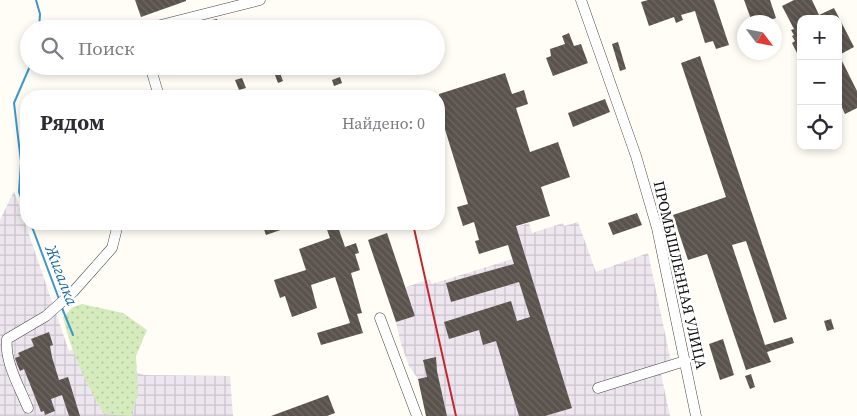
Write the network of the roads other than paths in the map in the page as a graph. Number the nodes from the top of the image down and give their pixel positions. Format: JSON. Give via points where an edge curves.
{"nodes":[{"id":1,"x":260,"y":0,"type":"edge"},
{"id":2,"x":581,"y":0,"type":"edge"},
{"id":3,"x":181,"y":20,"type":"edge"},
{"id":4,"x":153,"y":75,"type":"edge"},
{"id":5,"x":157,"y":90,"type":"edge"},
{"id":6,"x":116,"y":230,"type":"edge"},
{"id":7,"x":380,"y":318,"type":"dead end"},
{"id":8,"x":685,"y":361,"type":"junction"},
{"id":9,"x":598,"y":388,"type":"dead end"},
{"id":10,"x":28,"y":408,"type":"dead end"},
{"id":11,"x":417,"y":416,"type":"edge"},
{"id":12,"x":696,"y":416,"type":"edge"}],
"edges":[{"from":1,"to":3,"type":"street"},
{"from":2,"to":8,"type":"street","name":"ПРОМЫШЛЕННАЯ УЛИЦА","via":[[636,156],[657,228]]},
{"from":4,"to":5,"type":"street"},
{"from":6,"to":10,"type":"street","via":[[112,248],[72,292],[46,316],[7,339],[13,371]]},
{"from":7,"to":11,"type":"street"},
{"from":8,"to":9,"type":"street"},
{"from":8,"to":12,"type":"street","name":"ПРОМЫШЛЕННАЯ УЛИЦА"}]}
